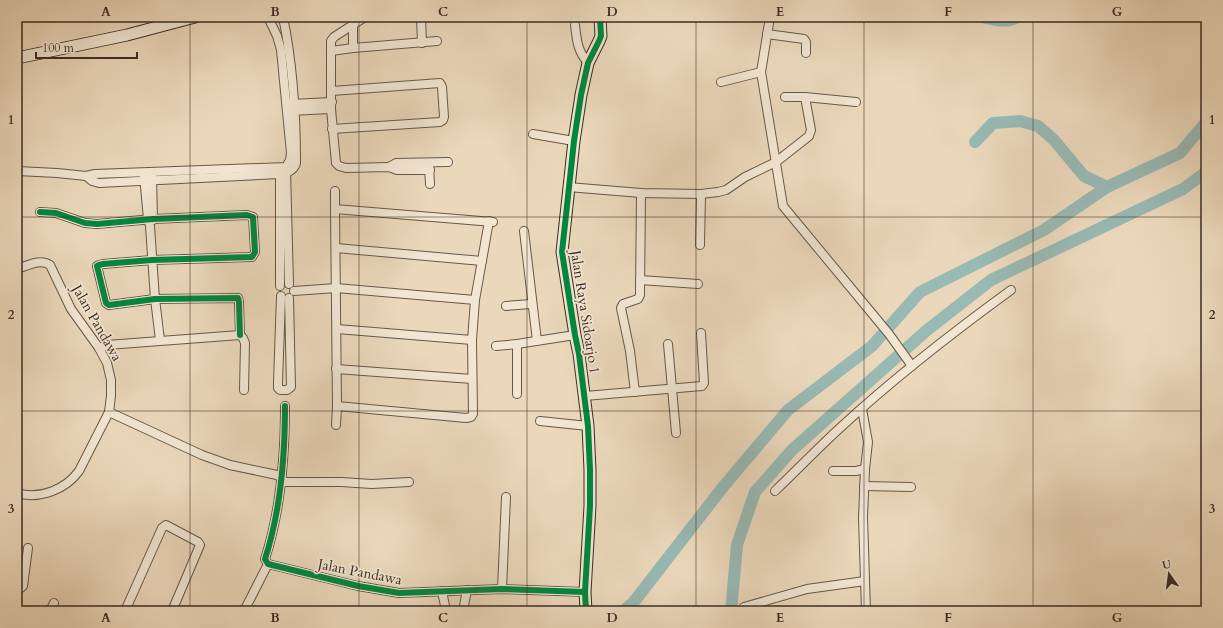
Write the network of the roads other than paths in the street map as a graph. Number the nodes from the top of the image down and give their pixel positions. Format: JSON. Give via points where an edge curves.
{"nodes":[{"id":1,"x":195,"y":17,"type":"edge"},
{"id":2,"x":284,"y":17,"type":"edge"},
{"id":3,"x":365,"y":17,"type":"edge"},
{"id":4,"x":421,"y":17,"type":"edge"},
{"id":5,"x":600,"y":17,"type":"edge"},
{"id":6,"x":770,"y":17,"type":"edge"},
{"id":7,"x":269,"y":20,"type":"edge"},
{"id":8,"x":352,"y":25,"type":"junction"},
{"id":9,"x":575,"y":25,"type":"dead end"},
{"id":10,"x":286,"y":32,"type":"junction"},
{"id":11,"x":767,"y":34,"type":"junction"},
{"id":12,"x":276,"y":36,"type":"junction"},
{"id":13,"x":437,"y":41,"type":"dead end"},
{"id":14,"x":422,"y":43,"type":"junction"},
{"id":15,"x":290,"y":48,"type":"junction"},
{"id":16,"x":353,"y":48,"type":"junction"},
{"id":17,"x":281,"y":50,"type":"junction"},
{"id":18,"x":331,"y":51,"type":"junction"},
{"id":19,"x":806,"y":53,"type":"dead end"},
{"id":20,"x":17,"y":58,"type":"edge"},
{"id":21,"x":588,"y":63,"type":"junction"},
{"id":22,"x":761,"y":72,"type":"junction"},
{"id":23,"x":721,"y":82,"type":"dead end"},
{"id":24,"x":332,"y":91,"type":"junction"},
{"id":25,"x":786,"y":97,"type":"dead end"},
{"id":26,"x":805,"y":97,"type":"junction"},
{"id":27,"x":856,"y":102,"type":"dead end"},
{"id":28,"x":332,"y":105,"type":"junction"},
{"id":29,"x":290,"y":107,"type":"junction"},
{"id":30,"x":332,"y":128,"type":"junction"},
{"id":31,"x":533,"y":134,"type":"dead end"},
{"id":32,"x":574,"y":141,"type":"junction"},
{"id":33,"x":448,"y":162,"type":"dead end"},
{"id":34,"x":776,"y":162,"type":"junction"},
{"id":35,"x":430,"y":166,"type":"junction"},
{"id":36,"x":283,"y":170,"type":"junction"},
{"id":37,"x":17,"y":171,"type":"edge"},
{"id":38,"x":148,"y":176,"type":"junction"},
{"id":39,"x":430,"y":184,"type":"dead end"},
{"id":40,"x":568,"y":187,"type":"junction"},
{"id":41,"x":335,"y":191,"type":"dead end"},
{"id":42,"x":641,"y":192,"type":"junction"},
{"id":43,"x":701,"y":194,"type":"junction"},
{"id":44,"x":335,"y":209,"type":"junction"},
{"id":45,"x":40,"y":212,"type":"dead end"},
{"id":46,"x":150,"y":221,"type":"junction"},
{"id":47,"x":524,"y":231,"type":"dead end"},
{"id":48,"x":700,"y":245,"type":"dead end"},
{"id":49,"x":336,"y":248,"type":"junction"},
{"id":50,"x":152,"y":260,"type":"junction"},
{"id":51,"x":482,"y":261,"type":"junction"},
{"id":52,"x":17,"y":269,"type":"edge"},
{"id":53,"x":640,"y":280,"type":"junction"},
{"id":54,"x":289,"y":284,"type":"junction"},
{"id":55,"x":698,"y":284,"type":"dead end"},
{"id":56,"x":280,"y":286,"type":"junction"},
{"id":57,"x":336,"y":288,"type":"junction"},
{"id":58,"x":1011,"y":290,"type":"dead end"},
{"id":59,"x":288,"y":295,"type":"junction"},
{"id":60,"x":155,"y":299,"type":"junction"},
{"id":61,"x":475,"y":300,"type":"junction"},
{"id":62,"x":532,"y":304,"type":"junction"},
{"id":63,"x":506,"y":306,"type":"dead end"},
{"id":64,"x":337,"y":329,"type":"junction"},
{"id":65,"x":701,"y":333,"type":"dead end"},
{"id":66,"x":240,"y":335,"type":"junction"},
{"id":67,"x":575,"y":335,"type":"junction"},
{"id":68,"x":160,"y":340,"type":"junction"},
{"id":69,"x":472,"y":340,"type":"junction"},
{"id":70,"x":537,"y":341,"type":"junction"},
{"id":71,"x":517,"y":344,"type":"junction"},
{"id":72,"x":668,"y":344,"type":"dead end"},
{"id":73,"x":496,"y":346,"type":"dead end"},
{"id":74,"x":99,"y":348,"type":"junction"},
{"id":75,"x":910,"y":364,"type":"junction"},
{"id":76,"x":278,"y":369,"type":"junction"},
{"id":77,"x":290,"y":369,"type":"junction"},
{"id":78,"x":336,"y":369,"type":"junction"},
{"id":79,"x":472,"y":379,"type":"junction"},
{"id":80,"x":672,"y":389,"type":"junction"},
{"id":81,"x":244,"y":390,"type":"dead end"},
{"id":82,"x":635,"y":392,"type":"junction"},
{"id":83,"x":517,"y":394,"type":"dead end"},
{"id":84,"x":585,"y":396,"type":"junction"},
{"id":85,"x":285,"y":406,"type":"dead end"},
{"id":86,"x":337,"y":406,"type":"junction"},
{"id":87,"x":862,"y":410,"type":"junction"},
{"id":88,"x":109,"y":412,"type":"junction"},
{"id":89,"x":540,"y":422,"type":"dead end"},
{"id":90,"x":336,"y":425,"type":"dead end"},
{"id":91,"x":588,"y":426,"type":"junction"},
{"id":92,"x":676,"y":433,"type":"dead end"},
{"id":93,"x":865,"y":470,"type":"junction"},
{"id":94,"x":833,"y":471,"type":"dead end"},
{"id":95,"x":281,"y":480,"type":"junction"},
{"id":96,"x":409,"y":482,"type":"dead end"},
{"id":97,"x":864,"y":486,"type":"junction"},
{"id":98,"x":911,"y":487,"type":"dead end"},
{"id":99,"x":775,"y":491,"type":"dead end"},
{"id":100,"x":17,"y":493,"type":"edge"},
{"id":101,"x":506,"y":498,"type":"dead end"},
{"id":102,"x":28,"y":548,"type":"dead end"},
{"id":103,"x":268,"y":564,"type":"junction"},
{"id":104,"x":865,"y":581,"type":"junction"},
{"id":105,"x":17,"y":588,"type":"edge"},
{"id":106,"x":502,"y":589,"type":"junction"},
{"id":107,"x":467,"y":590,"type":"junction"},
{"id":108,"x":442,"y":591,"type":"junction"},
{"id":109,"x":585,"y":592,"type":"junction"},
{"id":110,"x":54,"y":602,"type":"dead end"},
{"id":111,"x":744,"y":607,"type":"dead end"},
{"id":112,"x":50,"y":611,"type":"edge"},
{"id":113,"x":125,"y":611,"type":"edge"},
{"id":114,"x":172,"y":611,"type":"edge"},
{"id":115,"x":244,"y":611,"type":"edge"},
{"id":116,"x":446,"y":611,"type":"edge"},
{"id":117,"x":463,"y":611,"type":"edge"},
{"id":118,"x":586,"y":611,"type":"edge"},
{"id":119,"x":866,"y":611,"type":"edge"}],
"edges":[{"from":1,"to":20,"type":"street","via":[[128,35]]},
{"from":2,"to":7,"type":"street"},
{"from":2,"to":10,"type":"street"},
{"from":3,"to":8,"type":"street"},
{"from":4,"to":14,"type":"street"},
{"from":5,"to":21,"type":"street","name":"Jalan Raya Sidoarjo 1","via":[[599,42]]},
{"from":6,"to":11,"type":"street"},
{"from":7,"to":12,"type":"street"},
{"from":8,"to":16,"type":"street"},
{"from":8,"to":18,"type":"street","via":[[331,39]]},
{"from":9,"to":21,"type":"street","via":[[578,49]]},
{"from":10,"to":12,"type":"street"},
{"from":10,"to":15,"type":"street"},
{"from":11,"to":19,"type":"street","via":[[804,39]]},
{"from":11,"to":22,"type":"street"},
{"from":12,"to":17,"type":"street"},
{"from":13,"to":14,"type":"street"},
{"from":14,"to":16,"type":"street"},
{"from":15,"to":17,"type":"street"},
{"from":15,"to":29,"type":"street"},
{"from":16,"to":18,"type":"street"},
{"from":17,"to":29,"type":"street"},
{"from":18,"to":24,"type":"street"},
{"from":21,"to":32,"type":"street","name":"Jalan Raya Sidoarjo 1"},
{"from":22,"to":23,"type":"street"},
{"from":22,"to":34,"type":"street"},
{"from":24,"to":28,"type":"street"},
{"from":24,"to":30,"type":"street","via":[[440,83],[444,118],[440,122]]},
{"from":25,"to":26,"type":"street"},
{"from":26,"to":27,"type":"street"},
{"from":26,"to":34,"type":"street","via":[[810,134]]},
{"from":28,"to":29,"type":"street"},
{"from":28,"to":30,"type":"street"},
{"from":29,"to":36,"type":"street","via":[[296,163],[294,169]]},
{"from":30,"to":35,"type":"street","via":[[336,163],[339,166],[389,167],[396,170]]},
{"from":31,"to":32,"type":"street"},
{"from":32,"to":40,"type":"street","name":"Jalan Raya Sidoarjo 1"},
{"from":33,"to":35,"type":"street"},
{"from":34,"to":43,"type":"street","via":[[745,177],[726,190]]},
{"from":34,"to":75,"type":"street","via":[[785,210],[889,334]]},
{"from":35,"to":39,"type":"street"},
{"from":36,"to":38,"type":"street"},
{"from":36,"to":54,"type":"street"},
{"from":36,"to":56,"type":"street"},
{"from":37,"to":38,"type":"street","via":[[86,176],[95,182]]},
{"from":38,"to":46,"type":"street"},
{"from":40,"to":42,"type":"street"},
{"from":40,"to":67,"type":"street","name":"Jalan Raya Sidoarjo 1","via":[[562,252]]},
{"from":41,"to":44,"type":"street"},
{"from":42,"to":43,"type":"street"},
{"from":42,"to":53,"type":"street"},
{"from":43,"to":48,"type":"street"},
{"from":44,"to":49,"type":"street"},
{"from":44,"to":51,"type":"street","via":[[491,221]]},
{"from":45,"to":46,"type":"street","via":[[56,213],[85,223]]},
{"from":46,"to":50,"type":"street"},
{"from":46,"to":50,"type":"street","via":[[251,216],[255,252],[252,257]]},
{"from":47,"to":62,"type":"street"},
{"from":49,"to":51,"type":"street"},
{"from":49,"to":57,"type":"street"},
{"from":50,"to":60,"type":"street"},
{"from":50,"to":60,"type":"street","via":[[103,264],[97,268],[108,305]]},
{"from":51,"to":61,"type":"street"},
{"from":52,"to":74,"type":"street","name":"Jalan Pandawa","via":[[40,262],[50,265],[71,309]]},
{"from":53,"to":55,"type":"street"},
{"from":53,"to":82,"type":"street","via":[[639,298],[623,304],[621,308]]},
{"from":54,"to":56,"type":"street"},
{"from":54,"to":59,"type":"street","via":[[292,286]]},
{"from":56,"to":59,"type":"street","via":[[278,291]]},
{"from":57,"to":59,"type":"street"},
{"from":57,"to":61,"type":"street"},
{"from":57,"to":64,"type":"street"},
{"from":58,"to":75,"type":"street"},
{"from":59,"to":76,"type":"street"},
{"from":59,"to":77,"type":"street"},
{"from":60,"to":66,"type":"street","via":[[236,298],[239,302]]},
{"from":60,"to":68,"type":"street"},
{"from":61,"to":69,"type":"street"},
{"from":62,"to":63,"type":"street"},
{"from":62,"to":70,"type":"street"},
{"from":64,"to":69,"type":"street"},
{"from":64,"to":78,"type":"street"},
{"from":65,"to":80,"type":"street","via":[[704,384]]},
{"from":66,"to":68,"type":"street"},
{"from":66,"to":81,"type":"street","via":[[245,343]]},
{"from":67,"to":70,"type":"street"},
{"from":67,"to":84,"type":"street","name":"Jalan Raya Sidoarjo 1"},
{"from":68,"to":74,"type":"street"},
{"from":69,"to":79,"type":"street"},
{"from":70,"to":71,"type":"street"},
{"from":71,"to":73,"type":"street"},
{"from":71,"to":83,"type":"street"},
{"from":72,"to":80,"type":"street"},
{"from":74,"to":88,"type":"street","name":"Jalan Pandawa","via":[[107,363],[111,380]]},
{"from":75,"to":87,"type":"street"},
{"from":76,"to":77,"type":"street"},
{"from":76,"to":77,"type":"street","via":[[278,388],[287,390],[291,387]]},
{"from":78,"to":79,"type":"street"},
{"from":78,"to":86,"type":"street"},
{"from":79,"to":86,"type":"street","via":[[473,414],[468,418]]},
{"from":80,"to":82,"type":"street"},
{"from":80,"to":92,"type":"street"},
{"from":82,"to":84,"type":"street"},
{"from":84,"to":91,"type":"street","name":"Jalan Raya Sidoarjo 1"},
{"from":85,"to":95,"type":"street"},
{"from":86,"to":90,"type":"street"},
{"from":87,"to":93,"type":"street","via":[[868,442]]},
{"from":87,"to":99,"type":"street"},
{"from":88,"to":95,"type":"street","via":[[202,455],[230,465],[277,475]]},
{"from":88,"to":100,"type":"street","via":[[80,471],[70,482],[45,494]]},
{"from":89,"to":91,"type":"street"},
{"from":91,"to":109,"type":"street","name":"Jalan Raya Sidoarjo 1","via":[[590,506]]},
{"from":93,"to":94,"type":"street"},
{"from":93,"to":97,"type":"street"},
{"from":95,"to":96,"type":"street","via":[[372,484]]},
{"from":95,"to":103,"type":"street","via":[[265,559]]},
{"from":97,"to":98,"type":"street"},
{"from":97,"to":104,"type":"street"},
{"from":101,"to":106,"type":"street"},
{"from":102,"to":105,"type":"street","via":[[23,586]]},
{"from":103,"to":108,"type":"street","name":"Jalan Pandawa","via":[[388,592]]},
{"from":103,"to":115,"type":"street"},
{"from":104,"to":111,"type":"street","via":[[807,589]]},
{"from":104,"to":119,"type":"street"},
{"from":106,"to":107,"type":"street","name":"Jalan Pandawa"},
{"from":106,"to":109,"type":"street","name":"Jalan Pandawa"},
{"from":107,"to":108,"type":"street","name":"Jalan Pandawa"},
{"from":107,"to":117,"type":"street"},
{"from":108,"to":116,"type":"street"},
{"from":109,"to":118,"type":"street","name":"Jalan Raya Sidoarjo 1"},
{"from":110,"to":112,"type":"street"},
{"from":113,"to":114,"type":"street","via":[[162,528],[166,526],[200,545]]}]}
